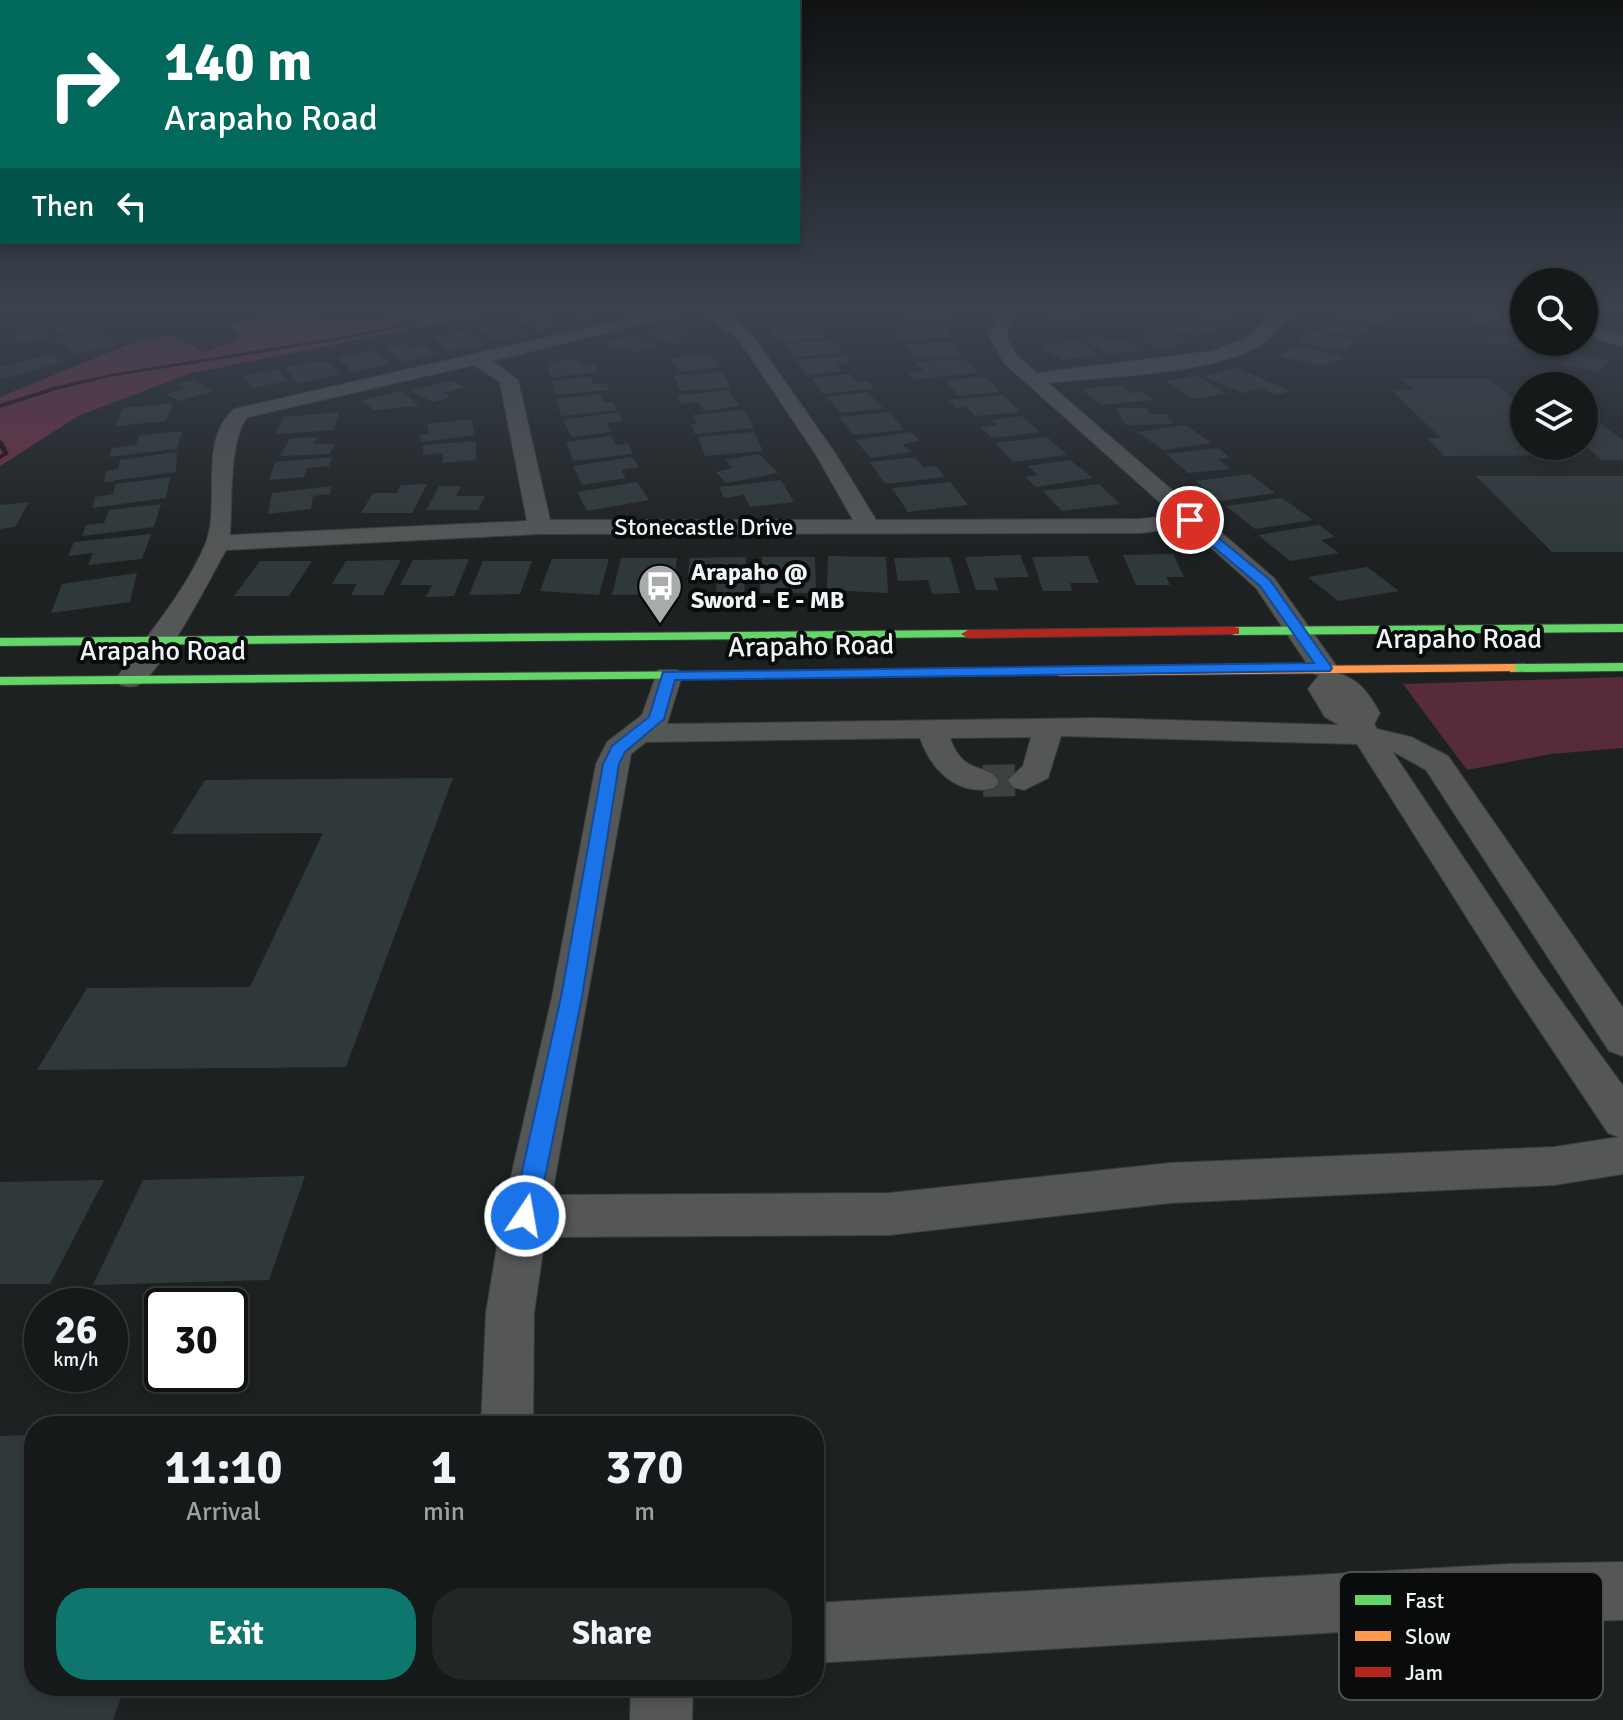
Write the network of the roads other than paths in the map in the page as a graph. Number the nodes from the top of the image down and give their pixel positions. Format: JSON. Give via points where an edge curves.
{"nodes":[{"id":1,"x":339,"y":391,"type":"edge"},
{"id":2,"x":511,"y":391,"type":"edge"},
{"id":3,"x":782,"y":391,"type":"edge"},
{"id":4,"x":1047,"y":391,"type":"edge"},
{"id":5,"x":1190,"y":520,"type":"junction"},
{"id":6,"x":868,"y":526,"type":"junction"},
{"id":7,"x":540,"y":527,"type":"junction"},
{"id":8,"x":218,"y":543,"type":"junction"},
{"id":9,"x":1623,"y":628,"type":"edge"},
{"id":10,"x":1300,"y":629,"type":"junction"},
{"id":11,"x":163,"y":638,"type":"junction"},
{"id":12,"x":0,"y":642,"type":"edge"},
{"id":13,"x":1623,"y":667,"type":"edge"},
{"id":14,"x":1324,"y":668,"type":"junction"},
{"id":15,"x":668,"y":676,"type":"junction"},
{"id":16,"x":130,"y":679,"type":"junction"},
{"id":17,"x":0,"y":681,"type":"edge"},
{"id":18,"x":1048,"y":727,"type":"junction"},
{"id":19,"x":932,"y":728,"type":"junction"},
{"id":20,"x":1362,"y":730,"type":"junction"},
{"id":21,"x":638,"y":733,"type":"junction"},
{"id":22,"x":1024,"y":780,"type":"dead end"},
{"id":23,"x":983,"y":781,"type":"tunnel mouth"},
{"id":24,"x":1623,"y":1040,"type":"edge"},
{"id":25,"x":1623,"y":1120,"type":"edge"},
{"id":26,"x":1623,"y":1155,"type":"edge"},
{"id":27,"x":525,"y":1216,"type":"junction"},
{"id":28,"x":507,"y":1416,"type":"edge"},
{"id":29,"x":1603,"y":1591,"type":"edge"},
{"id":30,"x":1623,"y":1591,"type":"edge"},
{"id":31,"x":1339,"y":1602,"type":"edge"},
{"id":32,"x":824,"y":1632,"type":"edge"},
{"id":33,"x":662,"y":1696,"type":"edge"},
{"id":34,"x":661,"y":1720,"type":"edge"}],
"edges":[{"from":1,"to":8,"type":"street","via":[[241,413],[232,421]]},
{"from":2,"to":7,"type":"street"},
{"from":3,"to":6,"type":"street"},
{"from":4,"to":5,"type":"street"},
{"from":5,"to":6,"type":"street","name":"Stonecastle Drive","via":[[1140,526]]},
{"from":5,"to":10,"type":"street","via":[[1265,583]]},
{"from":6,"to":7,"type":"street","name":"Stonecastle Drive"},
{"from":7,"to":8,"type":"street","name":"Stonecastle Drive"},
{"from":8,"to":11,"type":"street"},
{"from":9,"to":10,"type":"main road","name":"Arapaho Road"},
{"from":10,"to":11,"type":"main road","name":"Arapaho Road"},
{"from":10,"to":14,"type":"street"},
{"from":11,"to":12,"type":"main road","name":"Arapaho Road"},
{"from":11,"to":16,"type":"street"},
{"from":13,"to":14,"type":"main road","name":"Arapaho Road"},
{"from":14,"to":15,"type":"main road","name":"Arapaho Road"},
{"from":15,"to":16,"type":"main road","name":"Arapaho Road"},
{"from":15,"to":21,"type":"street","via":[[656,719]]},
{"from":16,"to":17,"type":"main road","name":"Arapaho Road"},
{"from":18,"to":19,"type":"street"},
{"from":18,"to":20,"type":"street"},
{"from":18,"to":22,"type":"street","via":[[1037,771]]},
{"from":19,"to":21,"type":"street"},
{"from":19,"to":23,"type":"street","via":[[939,755],[952,772]]},
{"from":20,"to":24,"type":"street","via":[[1437,763]]},
{"from":20,"to":25,"type":"street"},
{"from":21,"to":27,"type":"street","via":[[618,749],[611,764],[571,997]]},
{"from":26,"to":27,"type":"street","via":[[1554,1166],[1170,1183],[889,1214]]},
{"from":27,"to":28,"type":"street","via":[[510,1313]]},
{"from":29,"to":30,"type":"street"},
{"from":31,"to":32,"type":"street"},
{"from":33,"to":34,"type":"street"}]}
